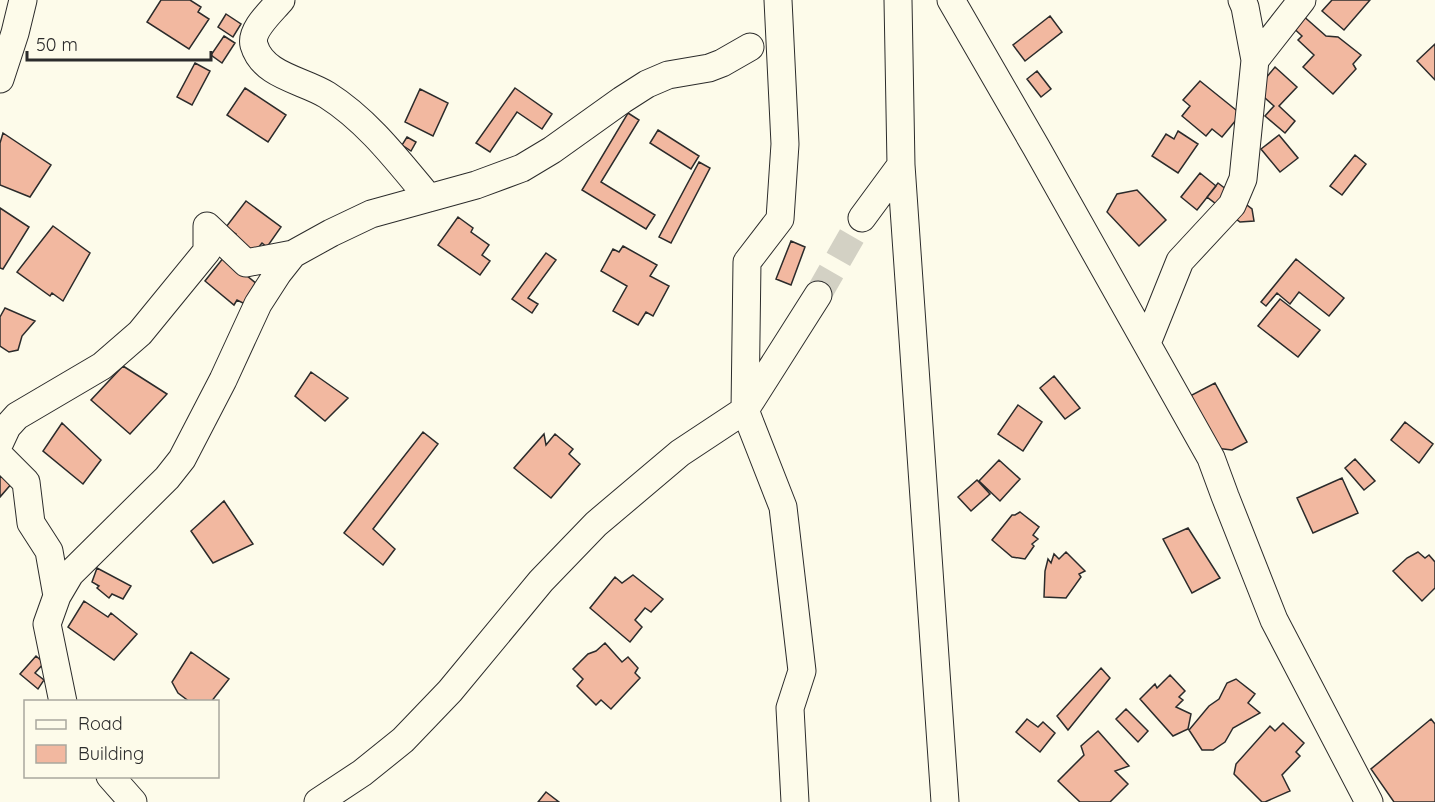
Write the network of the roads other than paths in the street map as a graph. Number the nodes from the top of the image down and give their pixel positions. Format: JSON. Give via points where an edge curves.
{"nodes":[{"id":1,"x":23,"y":0,"type":"edge"},
{"id":2,"x":281,"y":0,"type":"edge"},
{"id":3,"x":778,"y":0,"type":"edge"},
{"id":4,"x":898,"y":0,"type":"edge"},
{"id":5,"x":951,"y":0,"type":"edge"},
{"id":6,"x":1242,"y":0,"type":"edge"},
{"id":7,"x":1302,"y":0,"type":"edge"},
{"id":8,"x":750,"y":47,"type":"dead end"},
{"id":9,"x":1255,"y":60,"type":"junction"},
{"id":10,"x":0,"y":79,"type":"edge"},
{"id":11,"x":901,"y":165,"type":"junction"},
{"id":12,"x":429,"y":198,"type":"junction"},
{"id":13,"x":862,"y":218,"type":"tunnel mouth"},
{"id":14,"x":293,"y":254,"type":"junction"},
{"id":15,"x":818,"y":295,"type":"tunnel mouth"},
{"id":16,"x":1147,"y":343,"type":"junction"},
{"id":17,"x":745,"y":410,"type":"junction"},
{"id":18,"x":0,"y":441,"type":"edge"},
{"id":19,"x":0,"y":456,"type":"edge"},
{"id":20,"x":57,"y":596,"type":"junction"},
{"id":21,"x":63,"y":700,"type":"edge"},
{"id":22,"x":111,"y":778,"type":"edge"},
{"id":23,"x":133,"y":802,"type":"edge"},
{"id":24,"x":318,"y":802,"type":"edge"},
{"id":25,"x":795,"y":802,"type":"edge"},
{"id":26,"x":945,"y":802,"type":"edge"},
{"id":27,"x":1368,"y":802,"type":"edge"}],
"edges":[{"from":1,"to":10,"type":"street"},
{"from":2,"to":12,"type":"street","via":[[254,33],[253,43],[260,59],[275,71],[326,94],[362,123]]},
{"from":3,"to":17,"type":"street","via":[[785,144],[780,219],[747,262]]},
{"from":4,"to":11,"type":"street"},
{"from":5,"to":16,"type":"street"},
{"from":6,"to":9,"type":"street"},
{"from":7,"to":9,"type":"street"},
{"from":8,"to":12,"type":"street","via":[[709,69],[668,75],[647,84],[522,168]]},
{"from":9,"to":16,"type":"street","via":[[1243,178],[1232,205],[1180,261]]},
{"from":11,"to":13,"type":"street"},
{"from":11,"to":26,"type":"street"},
{"from":12,"to":14,"type":"street","via":[[371,214]]},
{"from":14,"to":18,"type":"street","via":[[246,263],[207,226],[207,251],[140,333],[102,366],[17,416]]},
{"from":14,"to":20,"type":"street","via":[[258,304],[182,459],[70,574]]},
{"from":15,"to":17,"type":"street"},
{"from":16,"to":27,"type":"street","via":[[1211,458],[1274,620]]},
{"from":17,"to":24,"type":"street","via":[[680,453],[596,524],[541,581],[450,691],[403,740]]},
{"from":17,"to":25,"type":"street","via":[[783,507],[802,671],[790,708]]},
{"from":19,"to":20,"type":"street","via":[[26,482],[31,523],[49,551]]},
{"from":20,"to":21,"type":"street","via":[[47,624]]},
{"from":22,"to":23,"type":"street"}]}
